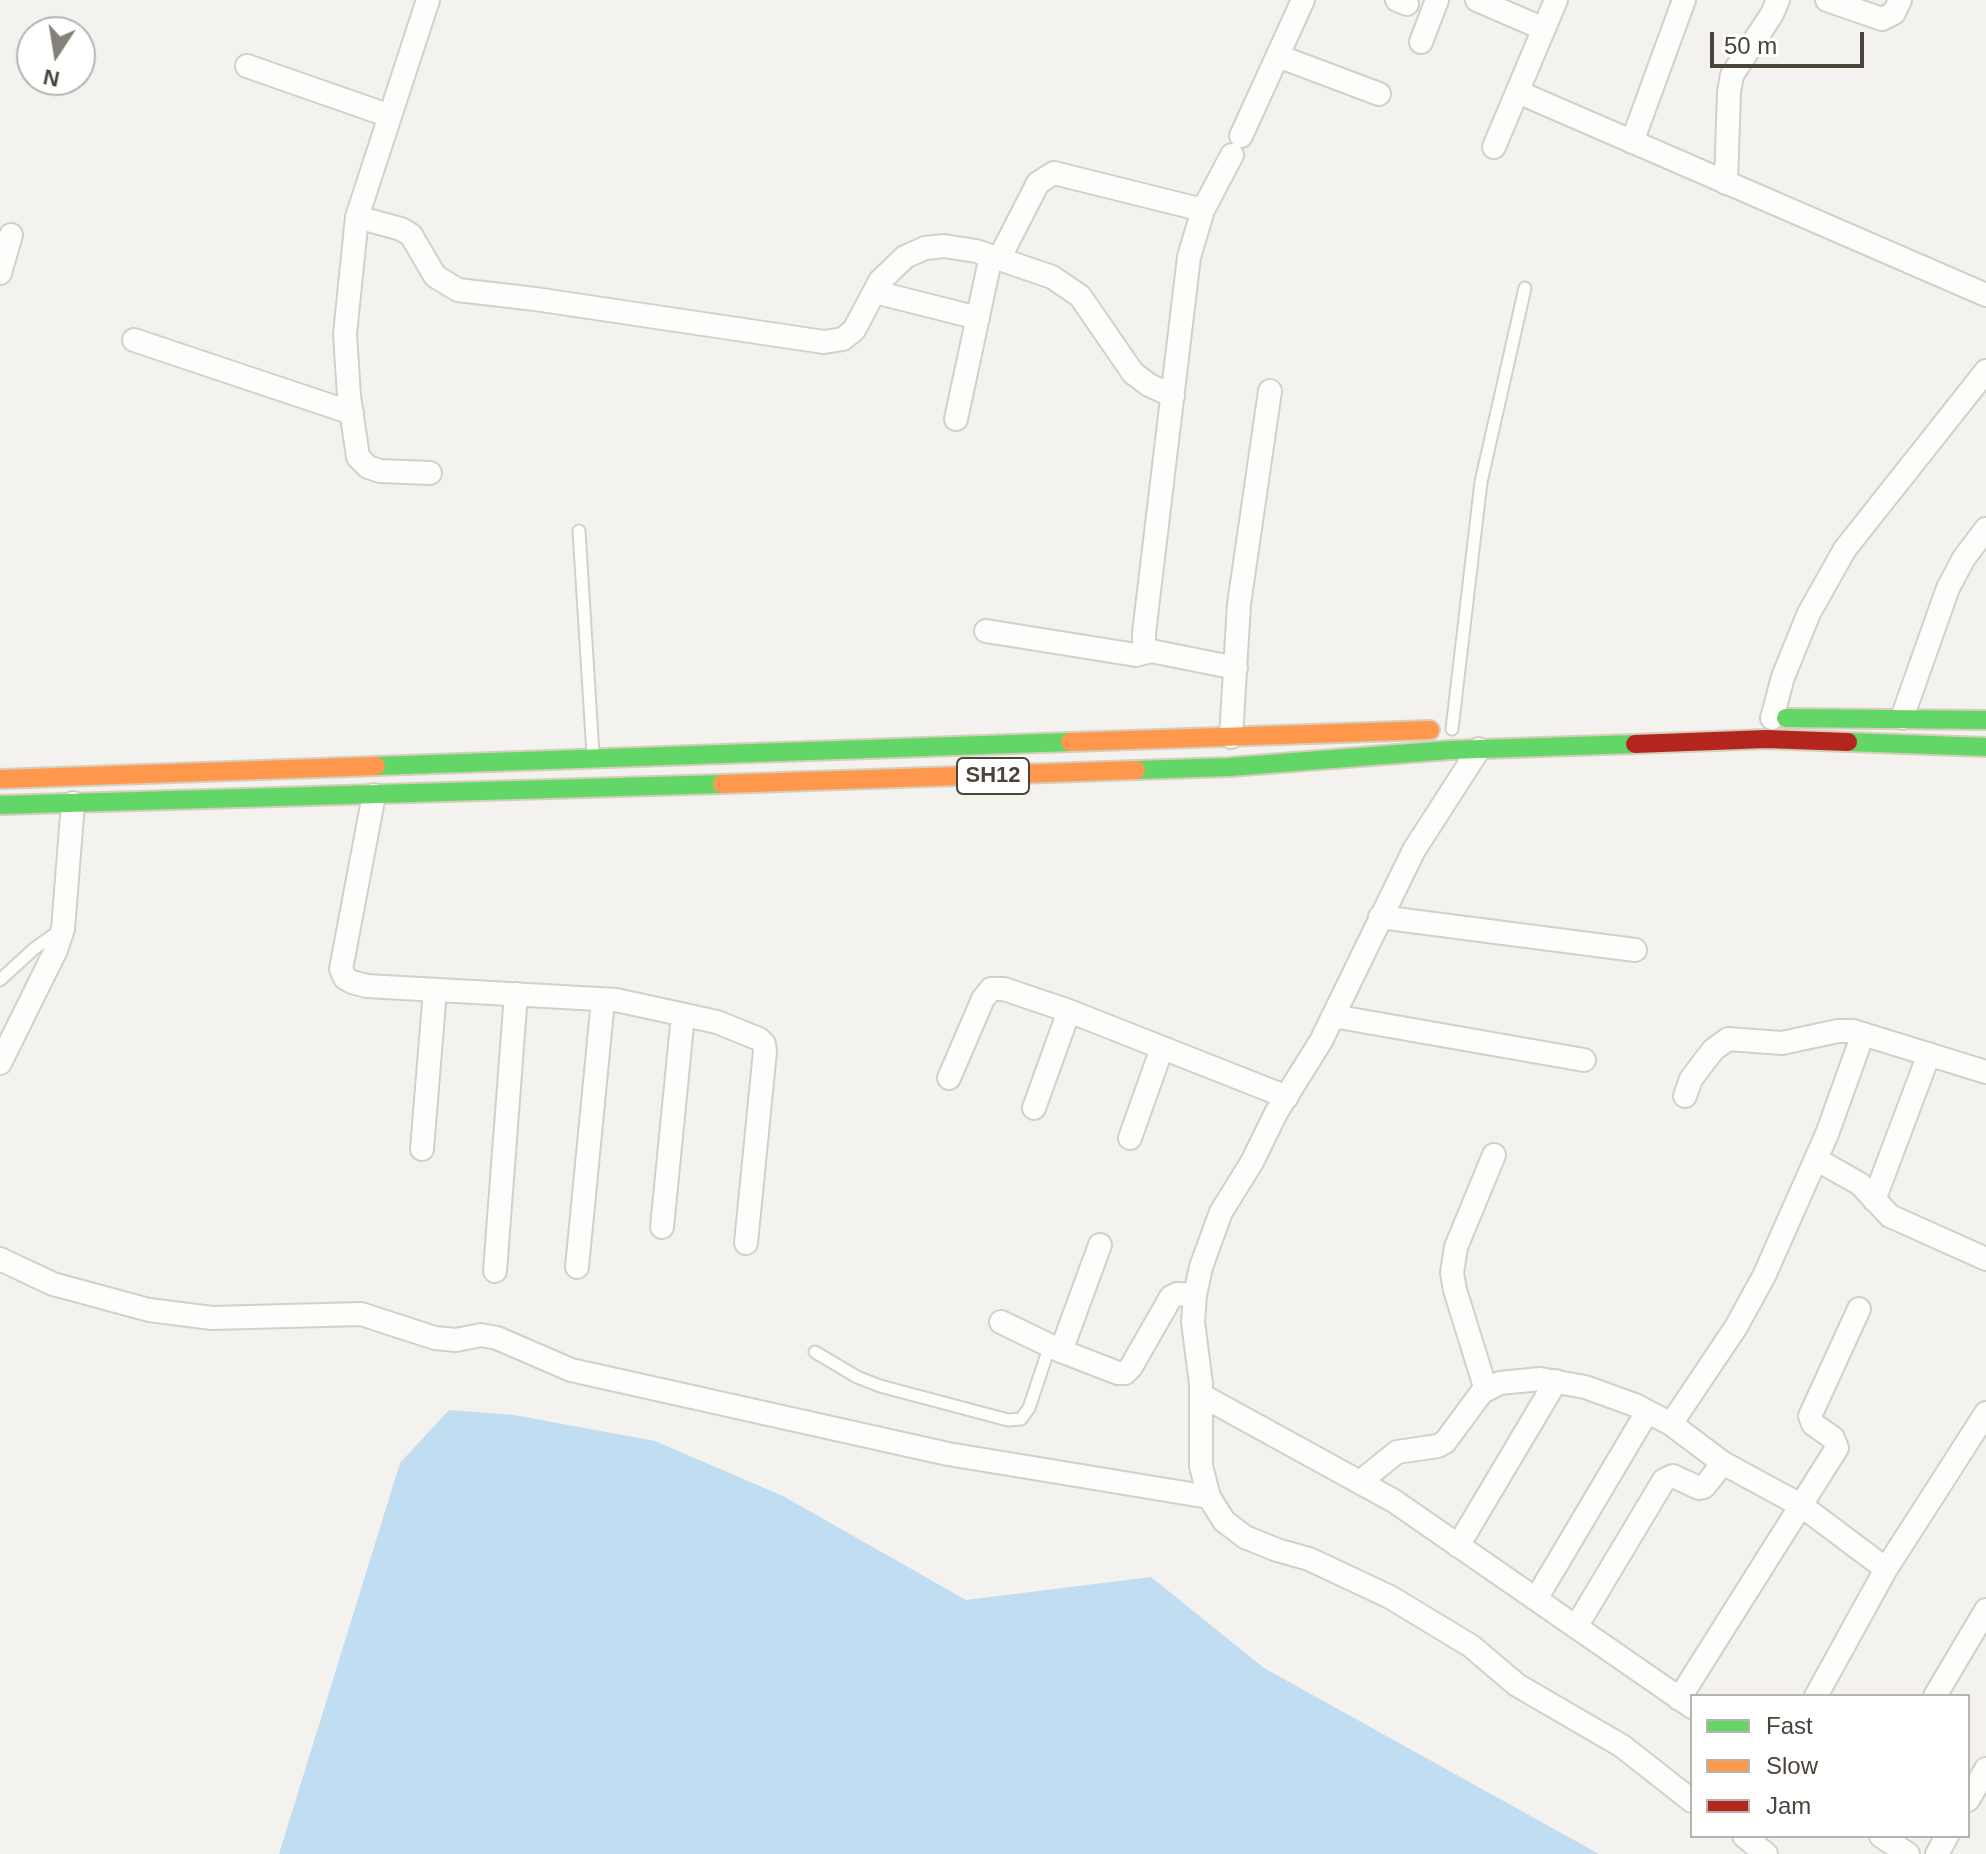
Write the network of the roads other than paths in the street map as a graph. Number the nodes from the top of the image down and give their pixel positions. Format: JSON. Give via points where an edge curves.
{"nodes":[{"id":1,"x":428,"y":0,"type":"edge"},
{"id":2,"x":1303,"y":0,"type":"edge"},
{"id":3,"x":1437,"y":0,"type":"edge"},
{"id":4,"x":1477,"y":0,"type":"edge"},
{"id":5,"x":1556,"y":0,"type":"edge"},
{"id":6,"x":1684,"y":0,"type":"edge"},
{"id":7,"x":1778,"y":0,"type":"edge"},
{"id":8,"x":1827,"y":0,"type":"edge"},
{"id":9,"x":1900,"y":0,"type":"edge"},
{"id":10,"x":1544,"y":29,"type":"junction"},
{"id":11,"x":1421,"y":42,"type":"dead end"},
{"id":12,"x":1278,"y":56,"type":"junction"},
{"id":13,"x":247,"y":66,"type":"dead end"},
{"id":14,"x":1518,"y":92,"type":"junction"},
{"id":15,"x":1379,"y":94,"type":"dead end"},
{"id":16,"x":390,"y":116,"type":"junction"},
{"id":17,"x":1632,"y":142,"type":"junction"},
{"id":18,"x":1494,"y":147,"type":"dead end"},
{"id":19,"x":1726,"y":183,"type":"junction"},
{"id":20,"x":1203,"y":210,"type":"junction"},
{"id":21,"x":357,"y":217,"type":"junction"},
{"id":22,"x":11,"y":235,"type":"dead end"},
{"id":23,"x":995,"y":257,"type":"junction"},
{"id":24,"x":0,"y":273,"type":"edge"},
{"id":25,"x":1525,"y":288,"type":"dead end"},
{"id":26,"x":875,"y":292,"type":"junction"},
{"id":27,"x":1986,"y":295,"type":"edge"},
{"id":28,"x":978,"y":318,"type":"junction"},
{"id":29,"x":134,"y":340,"type":"dead end"},
{"id":30,"x":1983,"y":378,"type":"edge"},
{"id":31,"x":1270,"y":391,"type":"dead end"},
{"id":32,"x":1173,"y":396,"type":"junction"},
{"id":33,"x":352,"y":413,"type":"junction"},
{"id":34,"x":956,"y":419,"type":"dead end"},
{"id":35,"x":430,"y":473,"type":"dead end"},
{"id":36,"x":1986,"y":529,"type":"edge"},
{"id":37,"x":579,"y":531,"type":"dead end"},
{"id":38,"x":986,"y":631,"type":"dead end"},
{"id":39,"x":1151,"y":651,"type":"junction"},
{"id":40,"x":1236,"y":668,"type":"junction"},
{"id":41,"x":1765,"y":718,"type":"joint"},
{"id":42,"x":1902,"y":718,"type":"junction"},
{"id":43,"x":1986,"y":720,"type":"edge"},
{"id":44,"x":1460,"y":729,"type":"joint"},
{"id":45,"x":1231,"y":737,"type":"junction"},
{"id":46,"x":1986,"y":747,"type":"edge"},
{"id":47,"x":1479,"y":749,"type":"junction"},
{"id":48,"x":593,"y":761,"type":"junction"},
{"id":49,"x":0,"y":779,"type":"edge"},
{"id":50,"x":595,"y":788,"type":"junction"},
{"id":51,"x":374,"y":795,"type":"junction"},
{"id":52,"x":73,"y":803,"type":"junction"},
{"id":53,"x":0,"y":805,"type":"edge"},
{"id":54,"x":1380,"y":917,"type":"junction"},
{"id":55,"x":63,"y":929,"type":"junction"},
{"id":56,"x":1635,"y":950,"type":"dead end"},
{"id":57,"x":0,"y":980,"type":"edge"},
{"id":58,"x":435,"y":990,"type":"junction"},
{"id":59,"x":516,"y":994,"type":"junction"},
{"id":60,"x":603,"y":1000,"type":"junction"},
{"id":61,"x":1069,"y":1011,"type":"junction"},
{"id":62,"x":683,"y":1015,"type":"junction"},
{"id":63,"x":1333,"y":1016,"type":"junction"},
{"id":64,"x":1863,"y":1034,"type":"junction"},
{"id":65,"x":1162,"y":1048,"type":"junction"},
{"id":66,"x":1929,"y":1054,"type":"junction"},
{"id":67,"x":1584,"y":1060,"type":"dead end"},
{"id":68,"x":0,"y":1063,"type":"edge"},
{"id":69,"x":1986,"y":1072,"type":"edge"},
{"id":70,"x":949,"y":1078,"type":"dead end"},
{"id":71,"x":1685,"y":1096,"type":"dead end"},
{"id":72,"x":1287,"y":1097,"type":"junction"},
{"id":73,"x":1034,"y":1108,"type":"dead end"},
{"id":74,"x":1130,"y":1138,"type":"dead end"},
{"id":75,"x":422,"y":1149,"type":"dead end"},
{"id":76,"x":1494,"y":1155,"type":"dead end"},
{"id":77,"x":1816,"y":1159,"type":"junction"},
{"id":78,"x":1874,"y":1200,"type":"junction"},
{"id":79,"x":662,"y":1227,"type":"dead end"},
{"id":80,"x":746,"y":1243,"type":"dead end"},
{"id":81,"x":1100,"y":1245,"type":"dead end"},
{"id":82,"x":0,"y":1259,"type":"edge"},
{"id":83,"x":1986,"y":1259,"type":"edge"},
{"id":84,"x":577,"y":1267,"type":"dead end"},
{"id":85,"x":495,"y":1271,"type":"dead end"},
{"id":86,"x":1195,"y":1295,"type":"junction"},
{"id":87,"x":1859,"y":1309,"type":"dead end"},
{"id":88,"x":1001,"y":1322,"type":"dead end"},
{"id":89,"x":1055,"y":1348,"type":"junction"},
{"id":90,"x":815,"y":1352,"type":"dead end"},
{"id":91,"x":1556,"y":1381,"type":"junction"},
{"id":92,"x":1486,"y":1390,"type":"junction"},
{"id":93,"x":1201,"y":1395,"type":"junction"},
{"id":94,"x":1647,"y":1412,"type":"junction"},
{"id":95,"x":1986,"y":1413,"type":"edge"},
{"id":96,"x":1671,"y":1424,"type":"junction"},
{"id":97,"x":1723,"y":1463,"type":"junction"},
{"id":98,"x":1361,"y":1481,"type":"junction"},
{"id":99,"x":1209,"y":1497,"type":"junction"},
{"id":100,"x":1802,"y":1506,"type":"junction"},
{"id":101,"x":1458,"y":1546,"type":"junction"},
{"id":102,"x":1886,"y":1569,"type":"junction"},
{"id":103,"x":1536,"y":1599,"type":"junction"},
{"id":104,"x":1986,"y":1610,"type":"edge"},
{"id":105,"x":1576,"y":1627,"type":"junction"},
{"id":106,"x":1691,"y":1694,"type":"edge"},
{"id":107,"x":1817,"y":1694,"type":"edge"},
{"id":108,"x":1936,"y":1694,"type":"edge"},
{"id":109,"x":1686,"y":1703,"type":"edge"},
{"id":110,"x":1986,"y":1769,"type":"edge"},
{"id":111,"x":1970,"y":1797,"type":"edge"},
{"id":112,"x":1690,"y":1799,"type":"edge"},
{"id":113,"x":1746,"y":1838,"type":"edge"},
{"id":114,"x":1884,"y":1838,"type":"edge"},
{"id":115,"x":1766,"y":1854,"type":"edge"},
{"id":116,"x":1908,"y":1854,"type":"edge"}],
"edges":[{"from":1,"to":16,"type":"street"},
{"from":2,"to":12,"type":"street"},
{"from":3,"to":11,"type":"street"},
{"from":4,"to":10,"type":"street"},
{"from":5,"to":10,"type":"street"},
{"from":6,"to":17,"type":"street"},
{"from":7,"to":19,"type":"street","via":[[1732,75]]},
{"from":8,"to":9,"type":"street","via":[[1882,19],[1894,13]]},
{"from":10,"to":14,"type":"street"},
{"from":12,"to":15,"type":"street"},
{"from":12,"to":20,"type":"street"},
{"from":13,"to":16,"type":"street"},
{"from":14,"to":17,"type":"street"},
{"from":14,"to":18,"type":"street"},
{"from":16,"to":21,"type":"street"},
{"from":17,"to":19,"type":"street"},
{"from":19,"to":27,"type":"street"},
{"from":20,"to":23,"type":"street","via":[[1054,173],[1038,183]]},
{"from":20,"to":32,"type":"street","via":[[1189,257]]},
{"from":21,"to":26,"type":"street","via":[[411,235],[435,276],[458,290],[824,342],[843,339],[854,330]]},
{"from":21,"to":33,"type":"street","via":[[345,334]]},
{"from":22,"to":24,"type":"street"},
{"from":23,"to":26,"type":"street","via":[[944,246],[925,248],[905,257]]},
{"from":23,"to":28,"type":"street"},
{"from":23,"to":32,"type":"street","via":[[1052,277],[1080,296],[1133,373]]},
{"from":25,"to":44,"type":"lane","via":[[1481,482]]},
{"from":26,"to":28,"type":"street"},
{"from":28,"to":34,"type":"street"},
{"from":29,"to":33,"type":"street"},
{"from":30,"to":41,"type":"street","via":[[1845,549],[1809,613]]},
{"from":31,"to":40,"type":"street","via":[[1239,604]]},
{"from":32,"to":39,"type":"street","via":[[1144,633],[1144,645]]},
{"from":33,"to":35,"type":"street","via":[[358,457],[368,467]]},
{"from":36,"to":42,"type":"street","via":[[1948,588]]},
{"from":37,"to":48,"type":"lane"},
{"from":38,"to":39,"type":"street","via":[[1136,655]]},
{"from":39,"to":40,"type":"street"},
{"from":40,"to":45,"type":"street"},
{"from":41,"to":42,"type":"main road"},
{"from":42,"to":43,"type":"main road"},
{"from":44,"to":45,"type":"main road"},
{"from":45,"to":48,"type":"main road"},
{"from":46,"to":47,"type":"main road","number":"SH12","via":[[1766,739]]},
{"from":47,"to":50,"type":"main road","number":"SH12","via":[[1229,767]]},
{"from":47,"to":54,"type":"street","via":[[1414,850]]},
{"from":48,"to":49,"type":"main road"},
{"from":48,"to":50,"type":"lane"},
{"from":50,"to":51,"type":"main road","number":"SH12"},
{"from":51,"to":52,"type":"main road","number":"SH12"},
{"from":51,"to":58,"type":"street","via":[[341,969],[345,978],[367,986]]},
{"from":52,"to":53,"type":"main road","number":"SH12"},
{"from":52,"to":55,"type":"street"},
{"from":54,"to":56,"type":"street"},
{"from":54,"to":63,"type":"street"},
{"from":55,"to":57,"type":"lane"},
{"from":55,"to":68,"type":"street"},
{"from":58,"to":59,"type":"street"},
{"from":58,"to":75,"type":"street"},
{"from":59,"to":60,"type":"street"},
{"from":59,"to":85,"type":"street"},
{"from":60,"to":62,"type":"street"},
{"from":60,"to":84,"type":"street"},
{"from":61,"to":65,"type":"street"},
{"from":61,"to":70,"type":"street","via":[[991,989]]},
{"from":61,"to":73,"type":"street"},
{"from":62,"to":79,"type":"street"},
{"from":62,"to":80,"type":"street","via":[[717,1022],[764,1044]]},
{"from":63,"to":67,"type":"street"},
{"from":63,"to":72,"type":"street"},
{"from":64,"to":66,"type":"street"},
{"from":64,"to":71,"type":"street","via":[[1838,1031],[1782,1043],[1728,1039],[1691,1079]]},
{"from":64,"to":77,"type":"street"},
{"from":65,"to":72,"type":"street"},
{"from":65,"to":74,"type":"street"},
{"from":66,"to":69,"type":"street"},
{"from":66,"to":78,"type":"street"},
{"from":72,"to":86,"type":"street","via":[[1221,1212]]},
{"from":76,"to":92,"type":"street","via":[[1456,1247],[1452,1273]]},
{"from":77,"to":78,"type":"street","via":[[1860,1184]]},
{"from":77,"to":96,"type":"street","via":[[1764,1276]]},
{"from":78,"to":83,"type":"street","via":[[1901,1222]]},
{"from":81,"to":89,"type":"street"},
{"from":82,"to":99,"type":"street","via":[[53,1284],[149,1310],[212,1318],[361,1314],[435,1338],[481,1335],[571,1370],[948,1454]]},
{"from":86,"to":89,"type":"street","via":[[1171,1297],[1125,1373]]},
{"from":86,"to":93,"type":"street"},
{"from":87,"to":100,"type":"street","via":[[1810,1416],[1837,1448]]},
{"from":88,"to":89,"type":"street"},
{"from":89,"to":90,"type":"lane","via":[[1029,1408],[1021,1419],[1008,1420],[880,1386]]},
{"from":91,"to":92,"type":"street","via":[[1500,1383]]},
{"from":91,"to":94,"type":"street"},
{"from":91,"to":101,"type":"street"},
{"from":92,"to":98,"type":"street","via":[[1445,1442],[1397,1452]]},
{"from":93,"to":98,"type":"street"},
{"from":93,"to":99,"type":"street","via":[[1201,1466]]},
{"from":94,"to":96,"type":"street"},
{"from":94,"to":103,"type":"street"},
{"from":95,"to":102,"type":"street"},
{"from":96,"to":97,"type":"street"},
{"from":97,"to":100,"type":"street"},
{"from":97,"to":105,"type":"street","via":[[1704,1487],[1673,1476],[1664,1480]]},
{"from":98,"to":101,"type":"street"},
{"from":99,"to":112,"type":"street","via":[[1224,1521],[1245,1537],[1309,1559],[1390,1597],[1471,1646],[1517,1685],[1622,1746]]},
{"from":100,"to":102,"type":"street"},
{"from":100,"to":106,"type":"street"},
{"from":101,"to":103,"type":"street"},
{"from":102,"to":107,"type":"street"},
{"from":103,"to":105,"type":"street"},
{"from":104,"to":108,"type":"street"},
{"from":105,"to":109,"type":"street"},
{"from":110,"to":111,"type":"street"},
{"from":113,"to":115,"type":"street"},
{"from":114,"to":116,"type":"street"}]}
